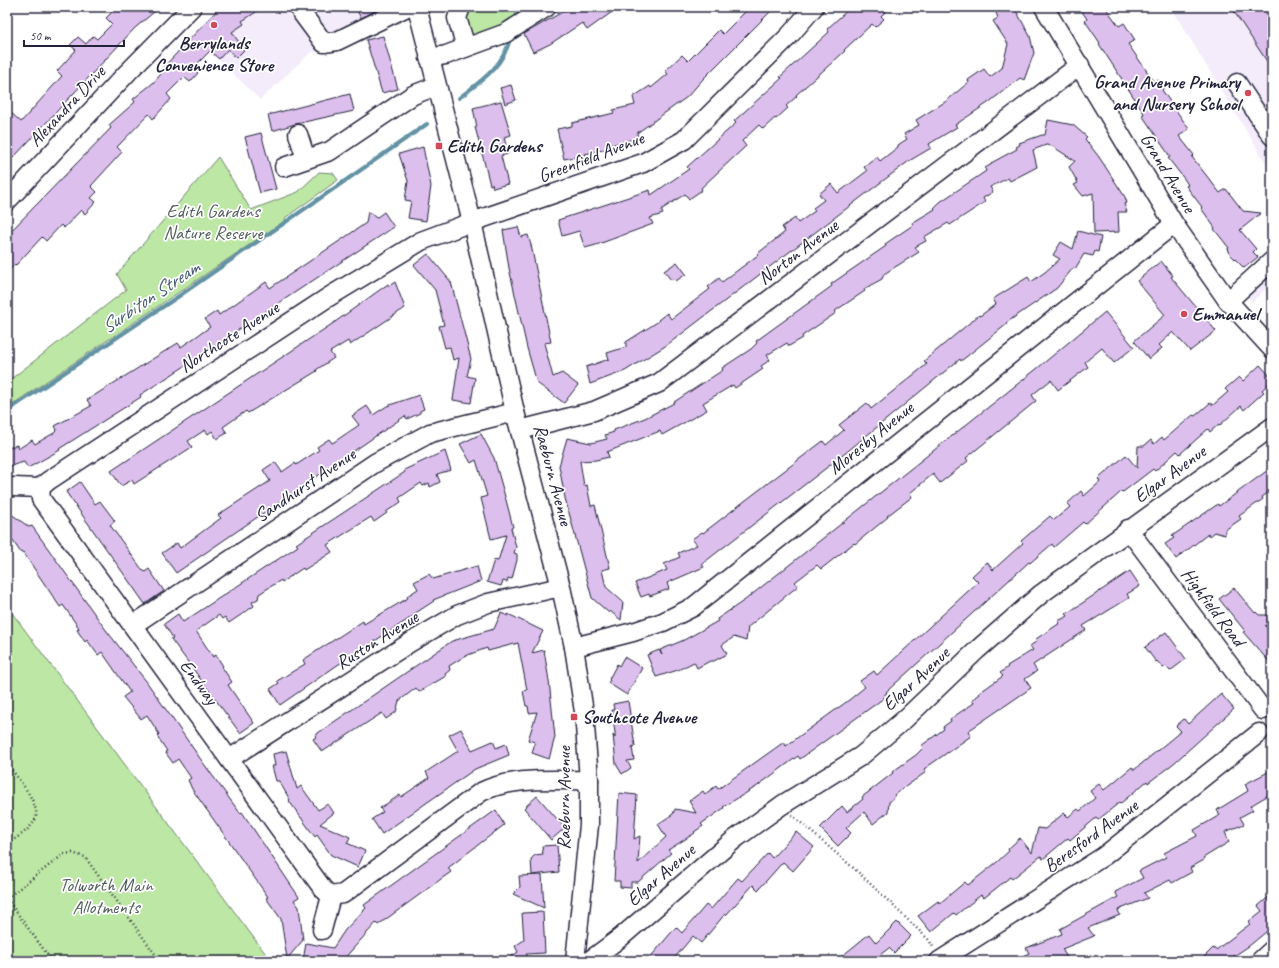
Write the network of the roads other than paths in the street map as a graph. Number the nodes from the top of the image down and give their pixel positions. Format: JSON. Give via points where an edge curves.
{"nodes":[{"id":1,"x":192,"y":7,"type":"edge"},
{"id":2,"x":407,"y":7,"type":"edge"},
{"id":3,"x":417,"y":7,"type":"edge"},
{"id":4,"x":461,"y":7,"type":"edge"},
{"id":5,"x":547,"y":7,"type":"edge"},
{"id":6,"x":814,"y":7,"type":"edge"},
{"id":7,"x":1044,"y":7,"type":"edge"},
{"id":8,"x":301,"y":12,"type":"dead end"},
{"id":9,"x":466,"y":47,"type":"junction"},
{"id":10,"x":429,"y":58,"type":"junction"},
{"id":11,"x":1080,"y":65,"type":"junction"},
{"id":12,"x":1237,"y":83,"type":"dead end"},
{"id":13,"x":436,"y":86,"type":"junction"},
{"id":14,"x":298,"y":134,"type":"dead end"},
{"id":15,"x":1272,"y":136,"type":"edge"},
{"id":16,"x":306,"y":159,"type":"junction"},
{"id":17,"x":284,"y":166,"type":"dead end"},
{"id":18,"x":7,"y":201,"type":"edge"},
{"id":19,"x":472,"y":222,"type":"junction"},
{"id":20,"x":1174,"y":224,"type":"junction"},
{"id":21,"x":1272,"y":261,"type":"edge"},
{"id":22,"x":1228,"y":300,"type":"junction"},
{"id":23,"x":1272,"y":349,"type":"edge"},
{"id":24,"x":515,"y":412,"type":"junction"},
{"id":25,"x":1272,"y":427,"type":"edge"},
{"id":26,"x":520,"y":430,"type":"junction"},
{"id":27,"x":14,"y":486,"type":"dead end"},
{"id":28,"x":40,"y":488,"type":"junction"},
{"id":29,"x":1128,"y":530,"type":"junction"},
{"id":30,"x":561,"y":587,"type":"junction"},
{"id":31,"x":133,"y":625,"type":"junction"},
{"id":32,"x":574,"y":647,"type":"junction"},
{"id":33,"x":1268,"y":708,"type":"edge"},
{"id":34,"x":1266,"y":736,"type":"edge"},
{"id":35,"x":229,"y":759,"type":"junction"},
{"id":36,"x":589,"y":780,"type":"junction"},
{"id":37,"x":331,"y":896,"type":"junction"},
{"id":38,"x":322,"y":930,"type":"dead end"},
{"id":39,"x":1272,"y":950,"type":"edge"},
{"id":40,"x":966,"y":954,"type":"edge"},
{"id":41,"x":575,"y":961,"type":"edge"},
{"id":42,"x":589,"y":961,"type":"edge"},
{"id":43,"x":940,"y":961,"type":"edge"},
{"id":44,"x":1260,"y":961,"type":"edge"}],
"edges":[{"from":1,"to":18,"type":"street","name":"Alexandra Drive"},
{"from":2,"to":8,"type":"street","via":[[337,41],[324,42]]},
{"from":3,"to":10,"type":"street","name":"Raeburn Avenue"},
{"from":4,"to":9,"type":"street","via":[[457,18]]},
{"from":5,"to":9,"type":"street","via":[[506,33]]},
{"from":6,"to":19,"type":"street","name":"Greenfield Avenue","via":[[684,140],[643,163]]},
{"from":7,"to":11,"type":"street","name":"Grand Avenue"},
{"from":9,"to":10,"type":"street"},
{"from":10,"to":13,"type":"street","name":"Raeburn Avenue"},
{"from":11,"to":20,"type":"street","name":"Grand Avenue"},
{"from":11,"to":26,"type":"street","name":"Norton Avenue","via":[[659,383],[594,412]]},
{"from":12,"to":15,"type":"street"},
{"from":13,"to":16,"type":"street","via":[[413,95],[330,151]]},
{"from":13,"to":19,"type":"street","name":"Raeburn Avenue"},
{"from":14,"to":16,"type":"street"},
{"from":16,"to":17,"type":"street"},
{"from":19,"to":24,"type":"street","name":"Raeburn Avenue"},
{"from":19,"to":28,"type":"street","name":"Northcote Avenue","via":[[421,241],[327,298]]},
{"from":20,"to":22,"type":"street","name":"Grand Avenue"},
{"from":20,"to":32,"type":"street","name":"Moresby Avenue","via":[[693,607],[663,622]]},
{"from":21,"to":22,"type":"street"},
{"from":22,"to":23,"type":"street","name":"Grand Avenue"},
{"from":24,"to":26,"type":"street","name":"Raeburn Avenue"},
{"from":24,"to":31,"type":"street","name":"Sandhurst Avenue","via":[[430,433],[382,459]]},
{"from":25,"to":29,"type":"street","name":"Elgar Avenue"},
{"from":26,"to":30,"type":"street","name":"Raeburn Avenue"},
{"from":27,"to":28,"type":"street"},
{"from":28,"to":31,"type":"street","name":"Endway","via":[[41,499]]},
{"from":29,"to":33,"type":"street","name":"Highfield Road"},
{"from":29,"to":42,"type":"street","name":"Elgar Avenue","via":[[1040,594],[905,719],[861,756],[782,804],[735,839],[620,938]]},
{"from":30,"to":32,"type":"street","name":"Raeburn Avenue"},
{"from":30,"to":35,"type":"street","name":"Ruston Avenue","via":[[488,603],[457,615]]},
{"from":31,"to":35,"type":"street","name":"Endway"},
{"from":32,"to":36,"type":"street","name":"Raeburn Avenue","via":[[584,712]]},
{"from":33,"to":34,"type":"street","via":[[1257,718],[1256,723]]},
{"from":34,"to":40,"type":"street","name":"Beresford Avenue"},
{"from":35,"to":37,"type":"street","name":"Endway","via":[[323,889]]},
{"from":36,"to":37,"type":"street","via":[[510,781],[495,785],[344,894]]},
{"from":36,"to":41,"type":"street","name":"Raeburn Avenue","via":[[589,825]]},
{"from":37,"to":38,"type":"street"},
{"from":39,"to":44,"type":"street"},
{"from":40,"to":43,"type":"street","name":"Beresford Avenue"}]}
